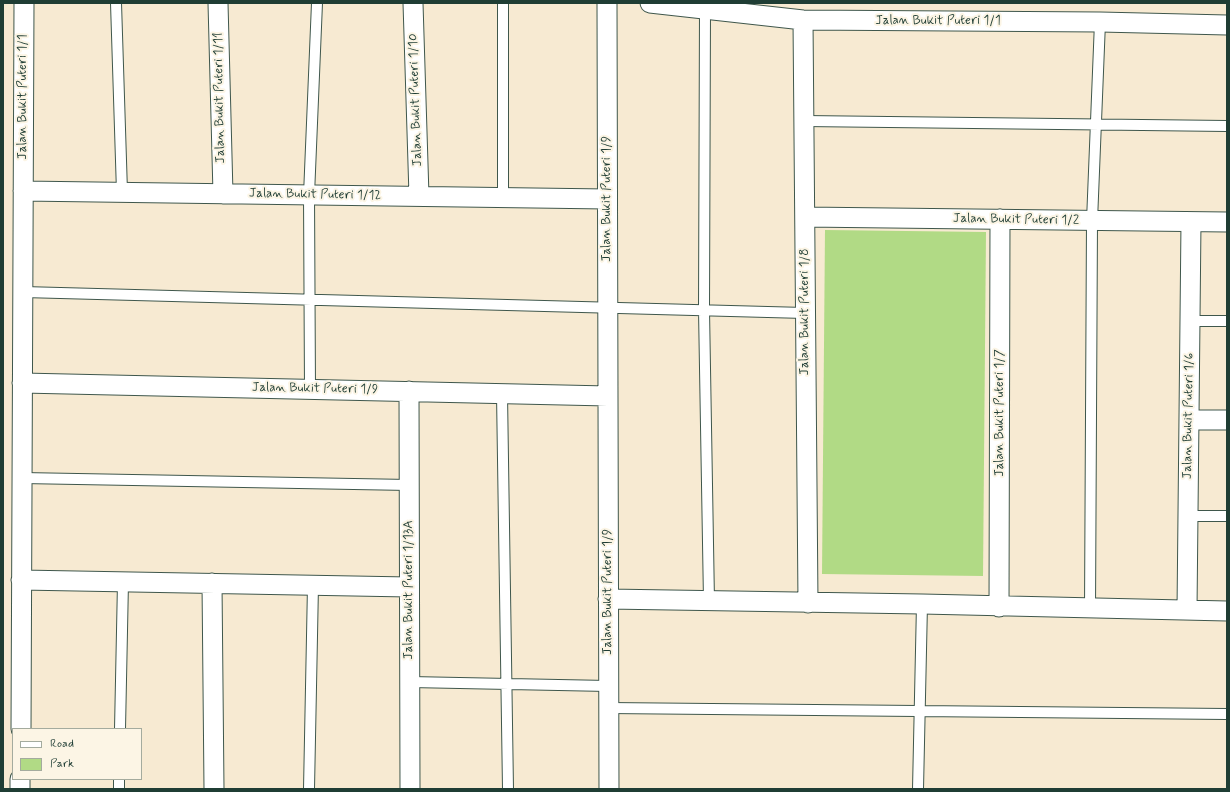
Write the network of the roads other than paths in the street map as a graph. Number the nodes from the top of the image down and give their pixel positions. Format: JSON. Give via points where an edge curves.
{"nodes":[{"id":1,"x":24,"y":3,"type":"edge"},
{"id":2,"x":116,"y":3,"type":"edge"},
{"id":3,"x":218,"y":3,"type":"edge"},
{"id":4,"x":317,"y":3,"type":"edge"},
{"id":5,"x":413,"y":3,"type":"edge"},
{"id":6,"x":503,"y":3,"type":"edge"},
{"id":7,"x":607,"y":3,"type":"edge"},
{"id":8,"x":650,"y":3,"type":"edge"},
{"id":9,"x":705,"y":9,"type":"junction"},
{"id":10,"x":802,"y":20,"type":"junction"},
{"id":11,"x":1100,"y":22,"type":"junction"},
{"id":12,"x":1227,"y":25,"type":"edge"},
{"id":13,"x":804,"y":121,"type":"junction"},
{"id":14,"x":1096,"y":124,"type":"junction"},
{"id":15,"x":1227,"y":126,"type":"edge"},
{"id":16,"x":23,"y":191,"type":"junction"},
{"id":17,"x":122,"y":192,"type":"junction"},
{"id":18,"x":222,"y":194,"type":"junction"},
{"id":19,"x":309,"y":195,"type":"junction"},
{"id":20,"x":419,"y":196,"type":"junction"},
{"id":21,"x":503,"y":198,"type":"junction"},
{"id":22,"x":607,"y":199,"type":"junction"},
{"id":23,"x":805,"y":217,"type":"junction"},
{"id":24,"x":1000,"y":219,"type":"junction"},
{"id":25,"x":1092,"y":221,"type":"junction"},
{"id":26,"x":1191,"y":222,"type":"junction"},
{"id":27,"x":1227,"y":222,"type":"edge"},
{"id":28,"x":23,"y":292,"type":"junction"},
{"id":29,"x":309,"y":300,"type":"junction"},
{"id":30,"x":608,"y":308,"type":"junction"},
{"id":31,"x":704,"y":310,"type":"junction"},
{"id":32,"x":805,"y":313,"type":"junction"},
{"id":33,"x":1190,"y":321,"type":"junction"},
{"id":34,"x":1227,"y":321,"type":"edge"},
{"id":35,"x":22,"y":383,"type":"junction"},
{"id":36,"x":310,"y":389,"type":"junction"},
{"id":37,"x":409,"y":391,"type":"junction"},
{"id":38,"x":502,"y":394,"type":"junction"},
{"id":39,"x":608,"y":396,"type":"junction"},
{"id":40,"x":1189,"y":420,"type":"junction"},
{"id":41,"x":1227,"y":420,"type":"edge"},
{"id":42,"x":22,"y":478,"type":"junction"},
{"id":43,"x":409,"y":486,"type":"junction"},
{"id":44,"x":1188,"y":516,"type":"junction"},
{"id":45,"x":1227,"y":516,"type":"edge"},
{"id":46,"x":21,"y":580,"type":"junction"},
{"id":47,"x":123,"y":582,"type":"junction"},
{"id":48,"x":212,"y":584,"type":"junction"},
{"id":49,"x":312,"y":585,"type":"junction"},
{"id":50,"x":409,"y":587,"type":"junction"},
{"id":51,"x":608,"y":599,"type":"junction"},
{"id":52,"x":709,"y":601,"type":"junction"},
{"id":53,"x":808,"y":603,"type":"junction"},
{"id":54,"x":922,"y":604,"type":"junction"},
{"id":55,"x":999,"y":607,"type":"junction"},
{"id":56,"x":1090,"y":609,"type":"junction"},
{"id":57,"x":1187,"y":610,"type":"junction"},
{"id":58,"x":1227,"y":611,"type":"edge"},
{"id":59,"x":410,"y":682,"type":"junction"},
{"id":60,"x":507,"y":684,"type":"junction"},
{"id":61,"x":608,"y":686,"type":"junction"},
{"id":62,"x":608,"y":708,"type":"junction"},
{"id":63,"x":919,"y":710,"type":"junction"},
{"id":64,"x":1227,"y":714,"type":"edge"},
{"id":65,"x":21,"y":728,"type":"edge"},
{"id":66,"x":120,"y":728,"type":"edge"},
{"id":67,"x":214,"y":789,"type":"edge"},
{"id":68,"x":309,"y":789,"type":"edge"},
{"id":69,"x":410,"y":789,"type":"edge"},
{"id":70,"x":508,"y":789,"type":"edge"},
{"id":71,"x":609,"y":789,"type":"edge"},
{"id":72,"x":918,"y":789,"type":"edge"}],
"edges":[{"from":1,"to":16,"type":"street","name":"Jalan Bukit Puteri 1/1"},
{"from":2,"to":17,"type":"lane"},
{"from":3,"to":18,"type":"street","name":"Jalan Bukit Puteri 1/11"},
{"from":4,"to":19,"type":"lane"},
{"from":5,"to":20,"type":"street","name":"Jalan Bukit Puteri 1/10"},
{"from":6,"to":21,"type":"lane"},
{"from":7,"to":22,"type":"street","name":"Jalan Bukit Puteri 1/9"},
{"from":8,"to":9,"type":"street","name":"Jalan Bukit Puteri 1/1"},
{"from":9,"to":10,"type":"street","name":"Jalan Bukit Puteri 1/1"},
{"from":9,"to":31,"type":"lane"},
{"from":10,"to":11,"type":"street","name":"Jalan Bukit Puteri 1/1"},
{"from":10,"to":13,"type":"street","name":"Jalan Bukit Puteri 1/8"},
{"from":11,"to":12,"type":"street","name":"Jalan Bukit Puteri 1/1"},
{"from":11,"to":14,"type":"lane"},
{"from":13,"to":14,"type":"lane"},
{"from":13,"to":23,"type":"street","name":"Jalan Bukit Puteri 1/8"},
{"from":14,"to":15,"type":"lane"},
{"from":14,"to":25,"type":"lane"},
{"from":16,"to":17,"type":"street","name":"Jalan Bukit Puteri 1/12"},
{"from":16,"to":28,"type":"street","name":"Jalan Bukit Puteri 1/1"},
{"from":17,"to":18,"type":"street","name":"Jalan Bukit Puteri 1/12"},
{"from":18,"to":19,"type":"street","name":"Jalan Bukit Puteri 1/12"},
{"from":19,"to":20,"type":"street","name":"Jalan Bukit Puteri 1/12"},
{"from":19,"to":29,"type":"lane"},
{"from":20,"to":21,"type":"street","name":"Jalan Bukit Puteri 1/12"},
{"from":21,"to":22,"type":"street","name":"Jalan Bukit Puteri 1/12"},
{"from":22,"to":30,"type":"street","name":"Jalan Bukit Puteri 1/9"},
{"from":23,"to":24,"type":"street","name":"Jalan Bukit Puteri 1/2"},
{"from":23,"to":32,"type":"street","name":"Jalan Bukit Puteri 1/8"},
{"from":24,"to":25,"type":"street","name":"Jalan Bukit Puteri 1/2"},
{"from":24,"to":55,"type":"street","name":"Jalan Bukit Puteri 1/7"},
{"from":25,"to":26,"type":"street","name":"Jalan Bukit Puteri 1/2"},
{"from":25,"to":56,"type":"lane"},
{"from":26,"to":27,"type":"street","name":"Jalan Bukit Puteri 1/2"},
{"from":26,"to":33,"type":"street","name":"Jalan Bukit Puteri 1/6"},
{"from":28,"to":29,"type":"lane"},
{"from":28,"to":35,"type":"street","name":"Jalan Bukit Puteri 1/1"},
{"from":29,"to":30,"type":"lane"},
{"from":29,"to":36,"type":"lane"},
{"from":30,"to":31,"type":"lane"},
{"from":30,"to":39,"type":"street","name":"Jalan Bukit Puteri 1/9"},
{"from":31,"to":32,"type":"lane"},
{"from":31,"to":52,"type":"lane"},
{"from":32,"to":53,"type":"street","name":"Jalan Bukit Puteri 1/8"},
{"from":33,"to":34,"type":"lane"},
{"from":33,"to":40,"type":"street","name":"Jalan Bukit Puteri 1/6"},
{"from":35,"to":36,"type":"street","name":"Jalan Bukit Puteri 1/9"},
{"from":35,"to":42,"type":"street","name":"Jalan Bukit Puteri 1/1"},
{"from":36,"to":37,"type":"street","name":"Jalan Bukit Puteri 1/9"},
{"from":37,"to":38,"type":"street","name":"Jalan Bukit Puteri 1/9"},
{"from":37,"to":43,"type":"street","name":"Jalan Bukit Puteri 1/13A"},
{"from":38,"to":39,"type":"street","name":"Jalan Bukit Puteri 1/9"},
{"from":38,"to":60,"type":"lane"},
{"from":39,"to":51,"type":"street","name":"Jalan Bukit Puteri 1/9"},
{"from":40,"to":41,"type":"street"},
{"from":40,"to":44,"type":"street","name":"Jalan Bukit Puteri 1/6"},
{"from":42,"to":43,"type":"lane"},
{"from":42,"to":46,"type":"street","name":"Jalan Bukit Puteri 1/1"},
{"from":43,"to":50,"type":"street","name":"Jalan Bukit Puteri 1/13A"},
{"from":44,"to":45,"type":"lane"},
{"from":44,"to":57,"type":"street","name":"Jalan Bukit Puteri 1/6"},
{"from":46,"to":47,"type":"street"},
{"from":46,"to":65,"type":"street","name":"Jalan Bukit Puteri 1/1"},
{"from":47,"to":48,"type":"street"},
{"from":47,"to":66,"type":"lane"},
{"from":48,"to":49,"type":"street"},
{"from":48,"to":67,"type":"street"},
{"from":49,"to":50,"type":"street"},
{"from":49,"to":68,"type":"lane"},
{"from":50,"to":59,"type":"street","name":"Jalan Bukit Puteri 1/13A"},
{"from":51,"to":52,"type":"street"},
{"from":51,"to":61,"type":"street","name":"Jalan Bukit Puteri 1/9"},
{"from":52,"to":53,"type":"street"},
{"from":53,"to":54,"type":"street"},
{"from":54,"to":55,"type":"street"},
{"from":54,"to":63,"type":"lane"},
{"from":55,"to":56,"type":"street"},
{"from":56,"to":57,"type":"street"},
{"from":57,"to":58,"type":"street"},
{"from":59,"to":60,"type":"lane"},
{"from":59,"to":69,"type":"street","name":"Jalan Bukit Puteri 1/13A"},
{"from":60,"to":61,"type":"lane"},
{"from":60,"to":70,"type":"lane"},
{"from":61,"to":62,"type":"street","name":"Jalan Bukit Puteri 1/9"},
{"from":62,"to":63,"type":"lane"},
{"from":62,"to":71,"type":"street","name":"Jalan Bukit Puteri 1/9"},
{"from":63,"to":64,"type":"lane"},
{"from":63,"to":72,"type":"lane"}]}
